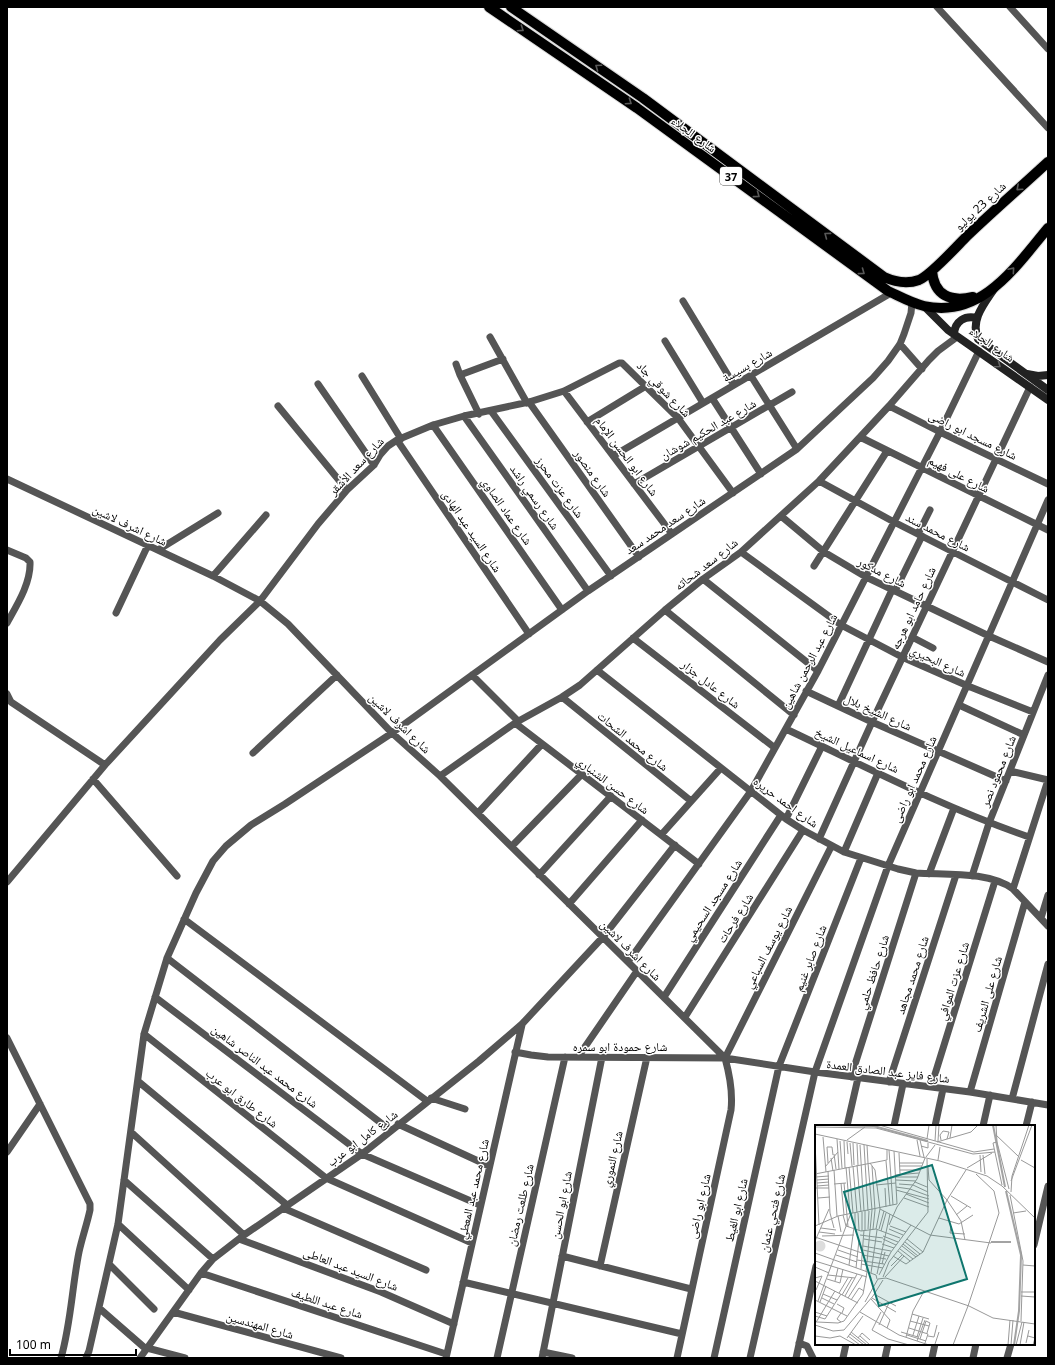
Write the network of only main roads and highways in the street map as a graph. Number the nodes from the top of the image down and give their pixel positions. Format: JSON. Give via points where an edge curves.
{"nodes":[{"id":1,"x":489,"y":7,"type":"edge"},
{"id":2,"x":513,"y":8,"type":"edge"},
{"id":3,"x":1048,"y":162,"type":"edge"},
{"id":4,"x":742,"y":171,"type":"junction"},
{"id":5,"x":735,"y":180,"type":"junction"},
{"id":6,"x":1048,"y":228,"type":"edge"},
{"id":7,"x":932,"y":270,"type":"junction"},
{"id":8,"x":983,"y":295,"type":"junction"}],
"edges":[{"from":1,"to":5,"type":"main road","name":"شارع الجلاء","number":"37","one_way":true,"via":[[637,108]]},
{"from":4,"to":2,"type":"main road","name":"شارع الجلاء","number":"37","one_way":true,"via":[[643,98]]},
{"from":3,"to":7,"type":"main road","name":"شارع 23 يوليو","number":"37","one_way":true},
{"from":4,"to":5,"type":"main road"},
{"from":7,"to":4,"type":"main road","name":"شارع الجلاء","number":"37","one_way":true,"via":[[921,279],[910,282],[884,278]]},
{"from":5,"to":8,"type":"main road","name":"شارع الجلاء","number":"37","one_way":true,"via":[[891,293],[924,306],[944,308],[960,307]]},
{"from":8,"to":6,"type":"main road","number":"37","one_way":true,"via":[[1003,280]]},
{"from":7,"to":8,"type":"main road","via":[[935,284],[950,298],[964,299]]}]}
